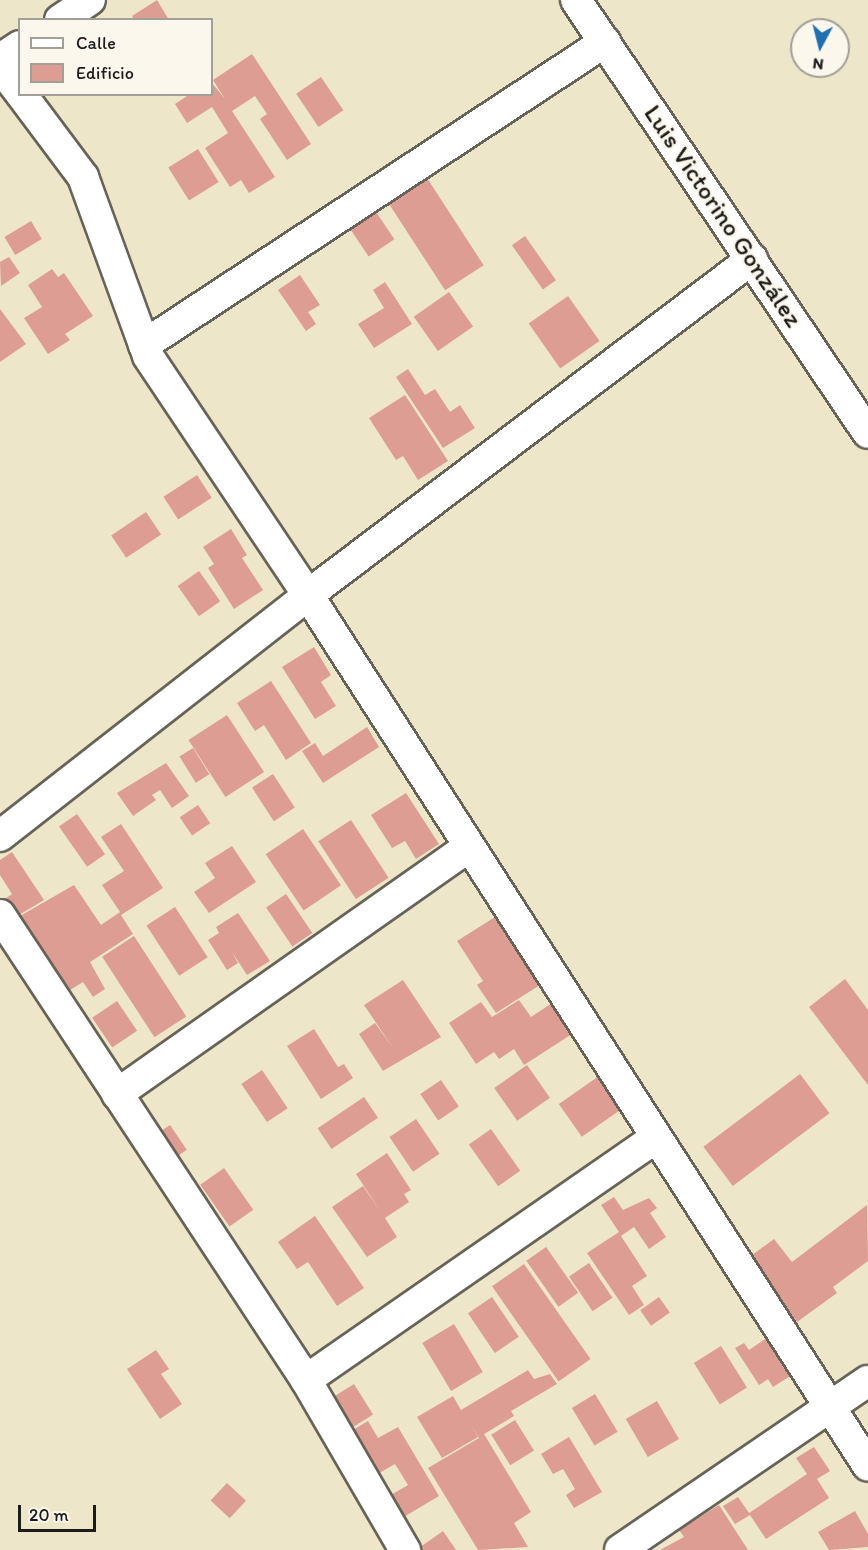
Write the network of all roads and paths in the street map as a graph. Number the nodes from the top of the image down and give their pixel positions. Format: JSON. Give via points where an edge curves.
{"nodes":[{"id":1,"x":90,"y":0,"type":"edge"},
{"id":2,"x":576,"y":0,"type":"edge"},
{"id":3,"x":63,"y":18,"type":"edge"},
{"id":4,"x":605,"y":42,"type":"junction"},
{"id":5,"x":18,"y":47,"type":"edge"},
{"id":6,"x":0,"y":59,"type":"edge"},
{"id":7,"x":0,"y":67,"type":"edge"},
{"id":8,"x":18,"y":91,"type":"edge"},
{"id":9,"x":22,"y":96,"type":"edge"},
{"id":10,"x":752,"y":259,"type":"junction"},
{"id":11,"x":144,"y":345,"type":"junction"},
{"id":12,"x":868,"y":433,"type":"edge"},
{"id":13,"x":308,"y":595,"type":"junction"},
{"id":14,"x":0,"y":836,"type":"edge"},
{"id":15,"x":470,"y":847,"type":"junction"},
{"id":16,"x":0,"y":915,"type":"edge"},
{"id":17,"x":117,"y":1094,"type":"junction"},
{"id":18,"x":656,"y":1138,"type":"junction"},
{"id":19,"x":306,"y":1380,"type":"junction"},
{"id":20,"x":868,"y":1381,"type":"edge"},
{"id":21,"x":830,"y":1408,"type":"junction"},
{"id":22,"x":868,"y":1466,"type":"edge"},
{"id":23,"x":405,"y":1550,"type":"edge"},
{"id":24,"x":620,"y":1550,"type":"edge"}],
"edges":[{"from":1,"to":3,"type":"street"},
{"from":2,"to":4,"type":"street","name":"Luis Victorino González"},
{"from":4,"to":10,"type":"street","name":"Luis Victorino González"},
{"from":4,"to":11,"type":"street"},
{"from":5,"to":6,"type":"street"},
{"from":7,"to":8,"type":"street"},
{"from":9,"to":11,"type":"street","via":[[83,177]]},
{"from":10,"to":12,"type":"street","name":"Luis Victorino González"},
{"from":10,"to":13,"type":"street"},
{"from":11,"to":13,"type":"street"},
{"from":13,"to":14,"type":"street"},
{"from":13,"to":15,"type":"street"},
{"from":15,"to":17,"type":"street"},
{"from":15,"to":18,"type":"street"},
{"from":16,"to":17,"type":"street"},
{"from":17,"to":19,"type":"street"},
{"from":18,"to":19,"type":"street"},
{"from":18,"to":21,"type":"street"},
{"from":19,"to":23,"type":"street"},
{"from":20,"to":21,"type":"street"},
{"from":21,"to":22,"type":"street"},
{"from":21,"to":24,"type":"street"}]}
